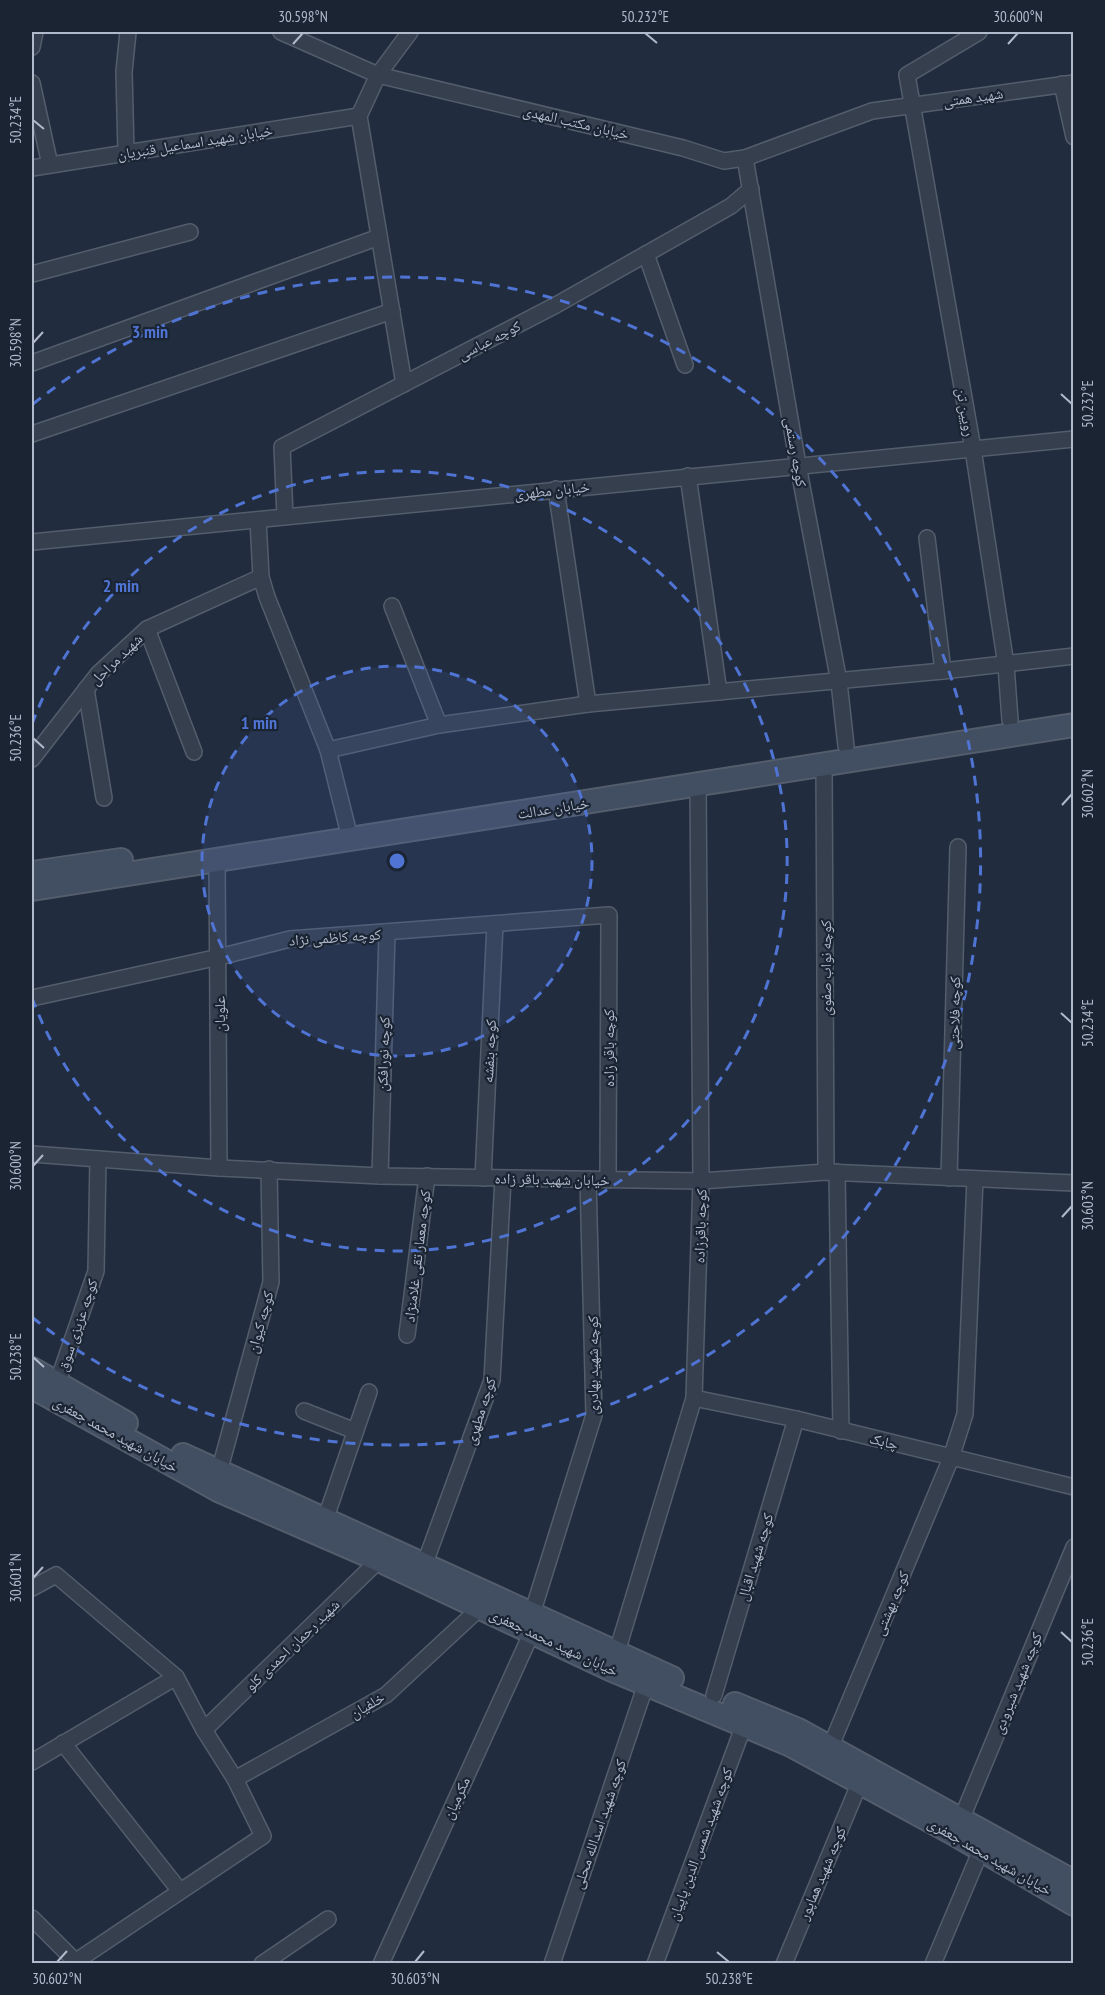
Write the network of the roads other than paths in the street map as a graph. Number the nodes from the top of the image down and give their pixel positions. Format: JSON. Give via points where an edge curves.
{"nodes":[{"id":1,"x":35,"y":32,"type":"edge"},
{"id":2,"x":128,"y":32,"type":"edge"},
{"id":3,"x":281,"y":32,"type":"edge"},
{"id":4,"x":410,"y":32,"type":"edge"},
{"id":5,"x":979,"y":32,"type":"edge"},
{"id":6,"x":32,"y":47,"type":"edge"},
{"id":7,"x":378,"y":75,"type":"junction"},
{"id":8,"x":32,"y":83,"type":"edge"},
{"id":9,"x":1068,"y":83,"type":"edge"},
{"id":10,"x":914,"y":105,"type":"junction"},
{"id":11,"x":872,"y":111,"type":"joint"},
{"id":12,"x":359,"y":116,"type":"junction"},
{"id":13,"x":1074,"y":137,"type":"edge"},
{"id":14,"x":126,"y":153,"type":"junction"},
{"id":15,"x":745,"y":158,"type":"junction"},
{"id":16,"x":50,"y":165,"type":"junction"},
{"id":17,"x":32,"y":168,"type":"edge"},
{"id":18,"x":751,"y":189,"type":"junction"},
{"id":19,"x":190,"y":232,"type":"dead end"},
{"id":20,"x":379,"y":237,"type":"junction"},
{"id":21,"x":646,"y":254,"type":"junction"},
{"id":22,"x":32,"y":274,"type":"edge"},
{"id":23,"x":392,"y":311,"type":"junction"},
{"id":24,"x":32,"y":363,"type":"edge"},
{"id":25,"x":685,"y":365,"type":"dead end"},
{"id":26,"x":404,"y":384,"type":"junction"},
{"id":27,"x":32,"y":434,"type":"edge"},
{"id":28,"x":1074,"y":439,"type":"edge"},
{"id":29,"x":973,"y":449,"type":"junction"},
{"id":30,"x":798,"y":465,"type":"junction"},
{"id":31,"x":688,"y":476,"type":"junction"},
{"id":32,"x":556,"y":489,"type":"junction"},
{"id":33,"x":285,"y":516,"type":"junction"},
{"id":34,"x":258,"y":520,"type":"junction"},
{"id":35,"x":927,"y":538,"type":"dead end"},
{"id":36,"x":32,"y":542,"type":"edge"},
{"id":37,"x":261,"y":577,"type":"junction"},
{"id":38,"x":392,"y":606,"type":"dead end"},
{"id":39,"x":147,"y":629,"type":"junction"},
{"id":40,"x":1074,"y":656,"type":"edge"},
{"id":41,"x":1006,"y":665,"type":"junction"},
{"id":42,"x":943,"y":671,"type":"junction"},
{"id":43,"x":839,"y":682,"type":"junction"},
{"id":44,"x":86,"y":688,"type":"junction"},
{"id":45,"x":719,"y":692,"type":"junction"},
{"id":46,"x":588,"y":704,"type":"junction"},
{"id":47,"x":1074,"y":709,"type":"edge"},
{"id":48,"x":1010,"y":720,"type":"junction"},
{"id":49,"x":439,"y":725,"type":"junction"},
{"id":50,"x":1074,"y":725,"type":"edge"},
{"id":51,"x":39,"y":738,"type":"edge"},
{"id":52,"x":846,"y":746,"type":"junction"},
{"id":53,"x":328,"y":750,"type":"junction"},
{"id":54,"x":194,"y":752,"type":"dead end"},
{"id":55,"x":32,"y":759,"type":"edge"},
{"id":56,"x":825,"y":765,"type":"junction"},
{"id":57,"x":698,"y":785,"type":"junction"},
{"id":58,"x":104,"y":798,"type":"dead end"},
{"id":59,"x":347,"y":826,"type":"junction"},
{"id":60,"x":958,"y":847,"type":"dead end"},
{"id":61,"x":217,"y":861,"type":"junction"},
{"id":62,"x":32,"y":873,"type":"edge"},
{"id":63,"x":32,"y":889,"type":"edge"},
{"id":64,"x":609,"y":915,"type":"joint"},
{"id":65,"x":495,"y":924,"type":"junction"},
{"id":66,"x":387,"y":933,"type":"junction"},
{"id":67,"x":219,"y":957,"type":"junction"},
{"id":68,"x":32,"y":998,"type":"edge"},
{"id":69,"x":32,"y":1154,"type":"edge"},
{"id":70,"x":98,"y":1159,"type":"junction"},
{"id":71,"x":219,"y":1168,"type":"junction"},
{"id":72,"x":269,"y":1169,"type":"junction"},
{"id":73,"x":831,"y":1172,"type":"junction"},
{"id":74,"x":380,"y":1176,"type":"junction"},
{"id":75,"x":427,"y":1176,"type":"junction"},
{"id":76,"x":483,"y":1178,"type":"junction"},
{"id":77,"x":949,"y":1178,"type":"junction"},
{"id":78,"x":503,"y":1179,"type":"junction"},
{"id":79,"x":588,"y":1179,"type":"junction"},
{"id":80,"x":975,"y":1179,"type":"junction"},
{"id":81,"x":608,"y":1180,"type":"junction"},
{"id":82,"x":701,"y":1181,"type":"junction"},
{"id":83,"x":1074,"y":1183,"type":"edge"},
{"id":84,"x":407,"y":1335,"type":"dead end"},
{"id":85,"x":32,"y":1369,"type":"edge"},
{"id":86,"x":57,"y":1384,"type":"junction"},
{"id":87,"x":32,"y":1387,"type":"edge"},
{"id":88,"x":369,"y":1392,"type":"dead end"},
{"id":89,"x":694,"y":1398,"type":"junction"},
{"id":90,"x":304,"y":1411,"type":"dead end"},
{"id":91,"x":796,"y":1419,"type":"junction"},
{"id":92,"x":355,"y":1431,"type":"junction"},
{"id":93,"x":841,"y":1431,"type":"junction"},
{"id":94,"x":951,"y":1458,"type":"junction"},
{"id":95,"x":219,"y":1472,"type":"junction"},
{"id":96,"x":1074,"y":1487,"type":"edge"},
{"id":97,"x":325,"y":1520,"type":"junction"},
{"id":98,"x":1074,"y":1547,"type":"edge"},
{"id":99,"x":379,"y":1560,"type":"junction"},
{"id":100,"x":425,"y":1563,"type":"junction"},
{"id":101,"x":32,"y":1588,"type":"edge"},
{"id":102,"x":481,"y":1607,"type":"junction"},
{"id":103,"x":532,"y":1623,"type":"junction"},
{"id":104,"x":616,"y":1655,"type":"junction"},
{"id":105,"x":176,"y":1677,"type":"junction"},
{"id":106,"x":646,"y":1684,"type":"junction"},
{"id":107,"x":714,"y":1695,"type":"junction"},
{"id":108,"x":744,"y":1725,"type":"junction"},
{"id":109,"x":204,"y":1730,"type":"junction"},
{"id":110,"x":63,"y":1743,"type":"junction"},
{"id":111,"x":830,"y":1748,"type":"junction"},
{"id":112,"x":32,"y":1762,"type":"edge"},
{"id":113,"x":235,"y":1779,"type":"junction"},
{"id":114,"x":860,"y":1782,"type":"junction"},
{"id":115,"x":960,"y":1820,"type":"junction"},
{"id":116,"x":981,"y":1850,"type":"junction"},
{"id":117,"x":1074,"y":1882,"type":"edge"},
{"id":118,"x":180,"y":1891,"type":"junction"},
{"id":119,"x":1074,"y":1904,"type":"edge"},
{"id":120,"x":32,"y":1918,"type":"edge"},
{"id":121,"x":328,"y":1919,"type":"dead end"},
{"id":122,"x":75,"y":1963,"type":"edge"},
{"id":123,"x":262,"y":1964,"type":"edge"},
{"id":124,"x":381,"y":1964,"type":"edge"},
{"id":125,"x":552,"y":1964,"type":"edge"},
{"id":126,"x":655,"y":1964,"type":"edge"},
{"id":127,"x":784,"y":1964,"type":"edge"},
{"id":128,"x":933,"y":1964,"type":"edge"}],
"edges":[{"from":1,"to":6,"type":"street"},
{"from":2,"to":14,"type":"street","via":[[124,72]]},
{"from":3,"to":7,"type":"street","name":"خیابان مکتب المهدی"},
{"from":4,"to":7,"type":"street"},
{"from":5,"to":10,"type":"street","name":"رویین تن","via":[[907,75]]},
{"from":7,"to":12,"type":"street"},
{"from":7,"to":15,"type":"street","name":"خیابان مکتب المهدی","via":[[724,161]]},
{"from":8,"to":16,"type":"street"},
{"from":9,"to":10,"type":"street","name":"شهید همتی"},
{"from":9,"to":13,"type":"street"},
{"from":10,"to":11,"type":"street","name":"شهید همتی"},
{"from":10,"to":29,"type":"street","name":"رویین تن"},
{"from":11,"to":15,"type":"street","name":"خیابان مکتب المهدی"},
{"from":12,"to":14,"type":"street","name":"خیابان شهید اسماعیل قنبریان"},
{"from":12,"to":20,"type":"street"},
{"from":14,"to":16,"type":"street","name":"خیابان شهید اسماعیل قنبریان"},
{"from":15,"to":18,"type":"street","name":"کوچه رستمی"},
{"from":16,"to":17,"type":"street","name":"خیابان شهید اسماعیل قنبریان"},
{"from":18,"to":21,"type":"street","name":"کوچه عباسی","via":[[731,206]]},
{"from":18,"to":30,"type":"street","name":"کوچه رستمی"},
{"from":19,"to":22,"type":"street"},
{"from":20,"to":23,"type":"street"},
{"from":20,"to":24,"type":"street"},
{"from":21,"to":25,"type":"street"},
{"from":21,"to":26,"type":"street","name":"کوچه عباسی"},
{"from":23,"to":26,"type":"street"},
{"from":23,"to":27,"type":"street"},
{"from":26,"to":33,"type":"street","name":"کوچه عباسی","via":[[282,447]]},
{"from":28,"to":29,"type":"street","name":"خیابان مطهری"},
{"from":29,"to":30,"type":"street","name":"خیابان مطهری"},
{"from":29,"to":41,"type":"street","name":"رویین تن"},
{"from":30,"to":31,"type":"street","name":"خیابان مطهری"},
{"from":30,"to":43,"type":"street","name":"کوچه رستمی"},
{"from":31,"to":32,"type":"street","name":"خیابان مطهری"},
{"from":31,"to":45,"type":"street"},
{"from":32,"to":33,"type":"street","name":"خیابان مطهری"},
{"from":32,"to":46,"type":"street"},
{"from":33,"to":34,"type":"street","name":"خیابان مطهری"},
{"from":34,"to":36,"type":"street","name":"خیابان مطهری"},
{"from":34,"to":37,"type":"street"},
{"from":35,"to":42,"type":"street"},
{"from":37,"to":39,"type":"street","name":"شهید مراحل"},
{"from":37,"to":53,"type":"street"},
{"from":38,"to":49,"type":"street"},
{"from":39,"to":44,"type":"street","name":"شهید مراحل"},
{"from":39,"to":54,"type":"street"},
{"from":40,"to":41,"type":"street"},
{"from":41,"to":42,"type":"street"},
{"from":41,"to":48,"type":"street","name":"رویین تن"},
{"from":42,"to":43,"type":"street"},
{"from":43,"to":45,"type":"street"},
{"from":43,"to":52,"type":"street","name":"کوچه رستمی"},
{"from":44,"to":51,"type":"street","name":"شهید مراحل"},
{"from":44,"to":58,"type":"street"},
{"from":45,"to":46,"type":"street"},
{"from":46,"to":49,"type":"street"},
{"from":47,"to":48,"type":"street","name":"خیابان عدالت"},
{"from":48,"to":52,"type":"street","name":"خیابان عدالت"},
{"from":49,"to":53,"type":"street"},
{"from":50,"to":56,"type":"street","name":"خیابان عدالت"},
{"from":51,"to":55,"type":"street","name":"شهید مراحل"},
{"from":52,"to":59,"type":"street","name":"خیابان عدالت"},
{"from":53,"to":59,"type":"street"},
{"from":56,"to":57,"type":"street","name":"خیابان عدالت"},
{"from":56,"to":73,"type":"street","name":"کوچه نواب صفوی"},
{"from":57,"to":61,"type":"street","name":"خیابان عدالت"},
{"from":57,"to":82,"type":"street","name":"کوچه باقرزاده"},
{"from":59,"to":62,"type":"street","name":"خیابان عدالت"},
{"from":60,"to":77,"type":"street","name":"کوچه فلاحتی"},
{"from":61,"to":63,"type":"street","name":"خیابان عدالت"},
{"from":61,"to":67,"type":"street","name":"علویان"},
{"from":64,"to":65,"type":"street","name":"کوچه کاظمی نژاد"},
{"from":64,"to":81,"type":"street","name":"کوچه باقر زاده"},
{"from":65,"to":66,"type":"street","name":"کوچه کاظمی نژاد"},
{"from":65,"to":76,"type":"street","name":"کوچه بنفشه"},
{"from":66,"to":67,"type":"street","name":"کوچه کاظمی نژاد","via":[[290,939]]},
{"from":66,"to":74,"type":"street","name":"کوچه نورافکن"},
{"from":67,"to":68,"type":"street","name":"کوچه کاظمی نژاد"},
{"from":67,"to":71,"type":"street","name":"علویان"},
{"from":69,"to":70,"type":"street","name":"خیابان شهید باقر زاده"},
{"from":70,"to":71,"type":"street","name":"خیابان شهید باقر زاده"},
{"from":70,"to":86,"type":"street","name":"کوچه عزیزی سوق","via":[[96,1271]]},
{"from":71,"to":72,"type":"street","name":"خیابان شهید باقر زاده"},
{"from":72,"to":74,"type":"street","name":"خیابان شهید باقر زاده"},
{"from":72,"to":95,"type":"street","name":"کوچه کیوان","via":[[271,1282]]},
{"from":73,"to":77,"type":"street","name":"خیابان شهید باقر زاده"},
{"from":73,"to":82,"type":"street","name":"خیابان شهید باقر زاده"},
{"from":73,"to":93,"type":"street","name":"کوچه نواب صفوی"},
{"from":74,"to":75,"type":"street","name":"خیابان شهید باقر زاده"},
{"from":75,"to":76,"type":"street","name":"خیابان شهید باقر زاده"},
{"from":75,"to":84,"type":"street","name":"کوچه معمار تقی غلامنژاد"},
{"from":76,"to":78,"type":"street","name":"خیابان شهید باقر زاده"},
{"from":77,"to":80,"type":"street","name":"خیابان شهید باقر زاده"},
{"from":78,"to":79,"type":"street","name":"خیابان شهید باقر زاده"},
{"from":78,"to":100,"type":"street","name":"کوچه مطهری","via":[[492,1380]]},
{"from":79,"to":81,"type":"street","name":"خیابان شهید باقر زاده"},
{"from":79,"to":103,"type":"street","name":"کوچه شهید بهادری","via":[[594,1415]]},
{"from":80,"to":83,"type":"street","name":"خیابان شهید باقر زاده"},
{"from":80,"to":94,"type":"street","name":"کوچه بهشتی","via":[[965,1414]]},
{"from":81,"to":82,"type":"street","name":"خیابان شهید باقر زاده"},
{"from":82,"to":89,"type":"street","name":"کوچه باقرزاده"},
{"from":85,"to":86,"type":"street","name":"خیابان شهید محمد جعفری"},
{"from":86,"to":95,"type":"street","name":"خیابان شهید محمد جعفری"},
{"from":87,"to":99,"type":"street","name":"خیابان شهید محمد جعفری","via":[[218,1490]]},
{"from":88,"to":92,"type":"street"},
{"from":89,"to":91,"type":"street","name":"چابک"},
{"from":89,"to":104,"type":"street","name":"کوچه باقرزاده"},
{"from":90,"to":92,"type":"street"},
{"from":91,"to":93,"type":"street","name":"چابک"},
{"from":91,"to":107,"type":"street","name":"کوچه شهید اقبال"},
{"from":92,"to":97,"type":"street"},
{"from":93,"to":94,"type":"street","name":"چابک"},
{"from":94,"to":96,"type":"street","name":"چابک"},
{"from":94,"to":111,"type":"street","name":"کوچه بهشتی"},
{"from":95,"to":97,"type":"street","name":"خیابان شهید محمد جعفری"},
{"from":97,"to":100,"type":"street","name":"خیابان شهید محمد جعفری"},
{"from":98,"to":115,"type":"street","name":"کوچه شهید شیرودی"},
{"from":99,"to":102,"type":"street","name":"خیابان شهید محمد جعفری"},
{"from":99,"to":109,"type":"street","name":"شهید رحمان احمدی کلو"},
{"from":100,"to":103,"type":"street","name":"خیابان شهید محمد جعفری"},
{"from":101,"to":105,"type":"street","via":[[56,1575]]},
{"from":102,"to":103,"type":"street","name":"خیابان شهید محمد جعفری"},
{"from":102,"to":113,"type":"street","name":"خلفیان","via":[[386,1695]]},
{"from":103,"to":104,"type":"street","name":"خیابان شهید محمد جعفری"},
{"from":103,"to":106,"type":"street","name":"خیابان شهید محمد جعفری"},
{"from":103,"to":124,"type":"street","name":"مکرمیان"},
{"from":104,"to":107,"type":"street","name":"خیابان شهید محمد جعفری"},
{"from":105,"to":109,"type":"street"},
{"from":105,"to":110,"type":"street"},
{"from":106,"to":108,"type":"street","name":"خیابان شهید محمد جعفری"},
{"from":106,"to":125,"type":"street","name":"کوچه شهید اسدالله محلی"},
{"from":107,"to":111,"type":"street","name":"خیابان شهید محمد جعفری"},
{"from":108,"to":114,"type":"street","name":"خیابان شهید محمد جعفری"},
{"from":108,"to":126,"type":"street","name":"کوچه شهید شمس الدین پاپیان"},
{"from":109,"to":113,"type":"street"},
{"from":110,"to":112,"type":"street"},
{"from":110,"to":118,"type":"street"},
{"from":111,"to":115,"type":"street","name":"خیابان شهید محمد جعفری"},
{"from":113,"to":118,"type":"street","via":[[262,1836]]},
{"from":114,"to":116,"type":"street","name":"خیابان شهید محمد جعفری"},
{"from":114,"to":127,"type":"street","name":"کوچه شهید هماپور"},
{"from":115,"to":117,"type":"street","name":"خیابان شهید محمد جعفری"},
{"from":116,"to":119,"type":"street","name":"خیابان شهید محمد جعفری"},
{"from":116,"to":128,"type":"street"},
{"from":118,"to":122,"type":"street"},
{"from":120,"to":122,"type":"street"},
{"from":121,"to":123,"type":"street"}]}
